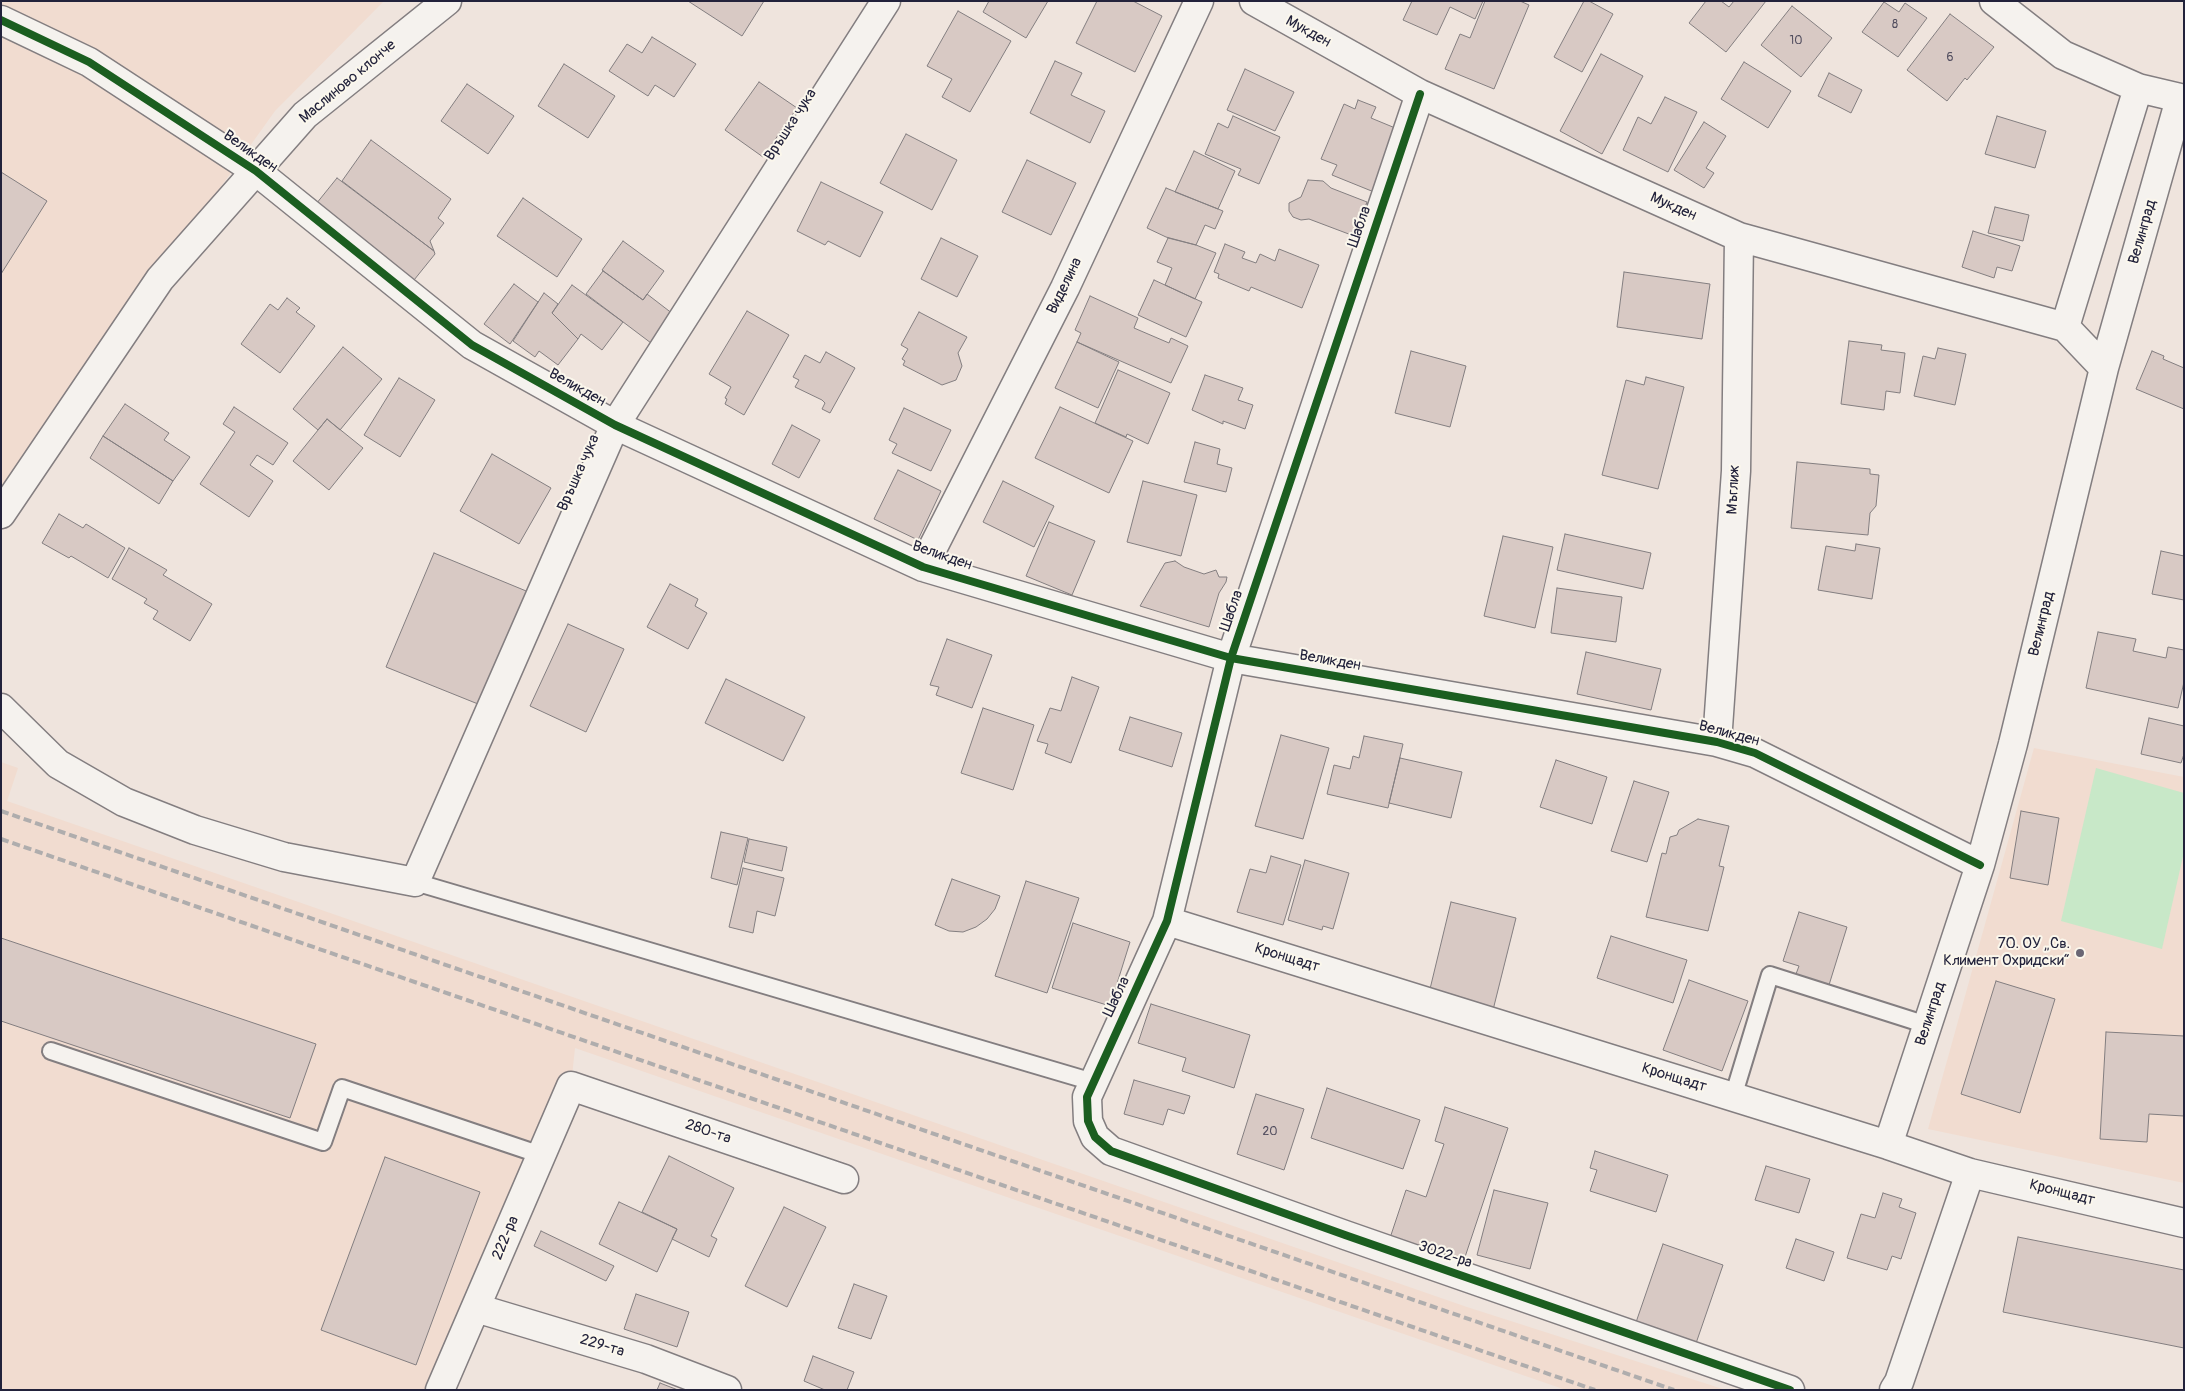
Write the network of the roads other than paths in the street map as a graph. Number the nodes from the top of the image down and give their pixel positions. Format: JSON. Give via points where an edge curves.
{"nodes":[{"id":1,"x":447,"y":1,"type":"edge"},
{"id":2,"x":886,"y":1,"type":"edge"},
{"id":3,"x":1199,"y":1,"type":"edge"},
{"id":4,"x":1254,"y":1,"type":"edge"},
{"id":5,"x":1994,"y":1,"type":"edge"},
{"id":6,"x":1,"y":20,"type":"edge"},
{"id":7,"x":2138,"y":88,"type":"junction"},
{"id":8,"x":1420,"y":94,"type":"junction"},
{"id":9,"x":2182,"y":99,"type":"edge"},
{"id":10,"x":256,"y":171,"type":"junction"},
{"id":11,"x":1739,"y":237,"type":"junction"},
{"id":12,"x":2065,"y":327,"type":"junction"},
{"id":13,"x":2104,"y":368,"type":"junction"},
{"id":14,"x":615,"y":425,"type":"junction"},
{"id":15,"x":1,"y":514,"type":"edge"},
{"id":16,"x":923,"y":567,"type":"junction"},
{"id":17,"x":1231,"y":658,"type":"junction"},
{"id":18,"x":1,"y":708,"type":"edge"},
{"id":19,"x":1716,"y":742,"type":"junction"},
{"id":20,"x":1980,"y":865,"type":"junction"},
{"id":21,"x":415,"y":882,"type":"junction"},
{"id":22,"x":1167,"y":921,"type":"junction"},
{"id":23,"x":1927,"y":1025,"type":"junction"},
{"id":24,"x":51,"y":1051,"type":"dead end"},
{"id":25,"x":1093,"y":1082,"type":"junction"},
{"id":26,"x":571,"y":1086,"type":"joint"},
{"id":27,"x":1733,"y":1097,"type":"junction"},
{"id":28,"x":1095,"y":1138,"type":"joint"},
{"id":29,"x":1888,"y":1145,"type":"junction"},
{"id":30,"x":541,"y":1155,"type":"junction"},
{"id":31,"x":1970,"y":1173,"type":"junction"},
{"id":32,"x":844,"y":1178,"type":"dead end"},
{"id":33,"x":2184,"y":1223,"type":"edge"},
{"id":34,"x":476,"y":1308,"type":"junction"},
{"id":35,"x":440,"y":1390,"type":"edge"},
{"id":36,"x":727,"y":1390,"type":"edge"},
{"id":37,"x":1790,"y":1390,"type":"edge"},
{"id":38,"x":1894,"y":1390,"type":"edge"}],
"edges":[{"from":1,"to":10,"type":"street","name":"Маслиново клонче","via":[[305,115]]},
{"from":2,"to":14,"type":"street","name":"Връшка чука"},
{"from":3,"to":16,"type":"street","name":"Виделина","via":[[1065,288]]},
{"from":4,"to":8,"type":"street","name":"Мукден"},
{"from":5,"to":7,"type":"street","via":[[2063,55]]},
{"from":6,"to":10,"type":"street","name":"Великден","via":[[90,62]]},
{"from":7,"to":9,"type":"street"},
{"from":7,"to":12,"type":"street"},
{"from":8,"to":11,"type":"street","name":"Мукден"},
{"from":8,"to":17,"type":"street","name":"Шабла"},
{"from":9,"to":13,"type":"street","name":"Велинград"},
{"from":10,"to":14,"type":"street","name":"Великден","via":[[472,345]]},
{"from":10,"to":15,"type":"street","name":"Маслиново клонче","via":[[160,279]]},
{"from":11,"to":12,"type":"street","name":"Мукден"},
{"from":11,"to":19,"type":"street","name":"Мъглиж","via":[[1736,471]]},
{"from":12,"to":13,"type":"street"},
{"from":13,"to":20,"type":"street","name":"Велинград","via":[[2013,744]]},
{"from":14,"to":16,"type":"street","name":"Великден"},
{"from":14,"to":21,"type":"street","name":"Връшка чука"},
{"from":16,"to":17,"type":"street","name":"Великден"},
{"from":17,"to":19,"type":"street","name":"Великден"},
{"from":17,"to":22,"type":"street","name":"Шабла"},
{"from":18,"to":21,"type":"street","via":[[58,764],[124,802],[195,830],[284,857]]},
{"from":19,"to":20,"type":"street","name":"Великден","via":[[1755,754]]},
{"from":20,"to":23,"type":"street","name":"Велинград"},
{"from":21,"to":25,"type":"lane"},
{"from":22,"to":25,"type":"street","name":"Шабла"},
{"from":22,"to":27,"type":"street","name":"Кронщадт"},
{"from":23,"to":27,"type":"lane","via":[[1770,975]]},
{"from":23,"to":29,"type":"street","name":"Велинград"},
{"from":24,"to":30,"type":"lane","via":[[323,1142],[342,1088]]},
{"from":25,"to":28,"type":"street","name":"Шабла","via":[[1087,1097],[1088,1121]]},
{"from":26,"to":30,"type":"street","name":"222-ра"},
{"from":26,"to":32,"type":"street","name":"280-та"},
{"from":27,"to":29,"type":"street","name":"Кронщадт"},
{"from":28,"to":37,"type":"street","name":"3022-ра","via":[[1107,1150]]},
{"from":29,"to":31,"type":"street","name":"Кронщадт"},
{"from":30,"to":34,"type":"street","name":"222-ра"},
{"from":31,"to":33,"type":"street","name":"Кронщадт"},
{"from":31,"to":38,"type":"street"},
{"from":34,"to":35,"type":"street","name":"222-ра"},
{"from":34,"to":36,"type":"street","name":"229-та","via":[[646,1359]]}]}
